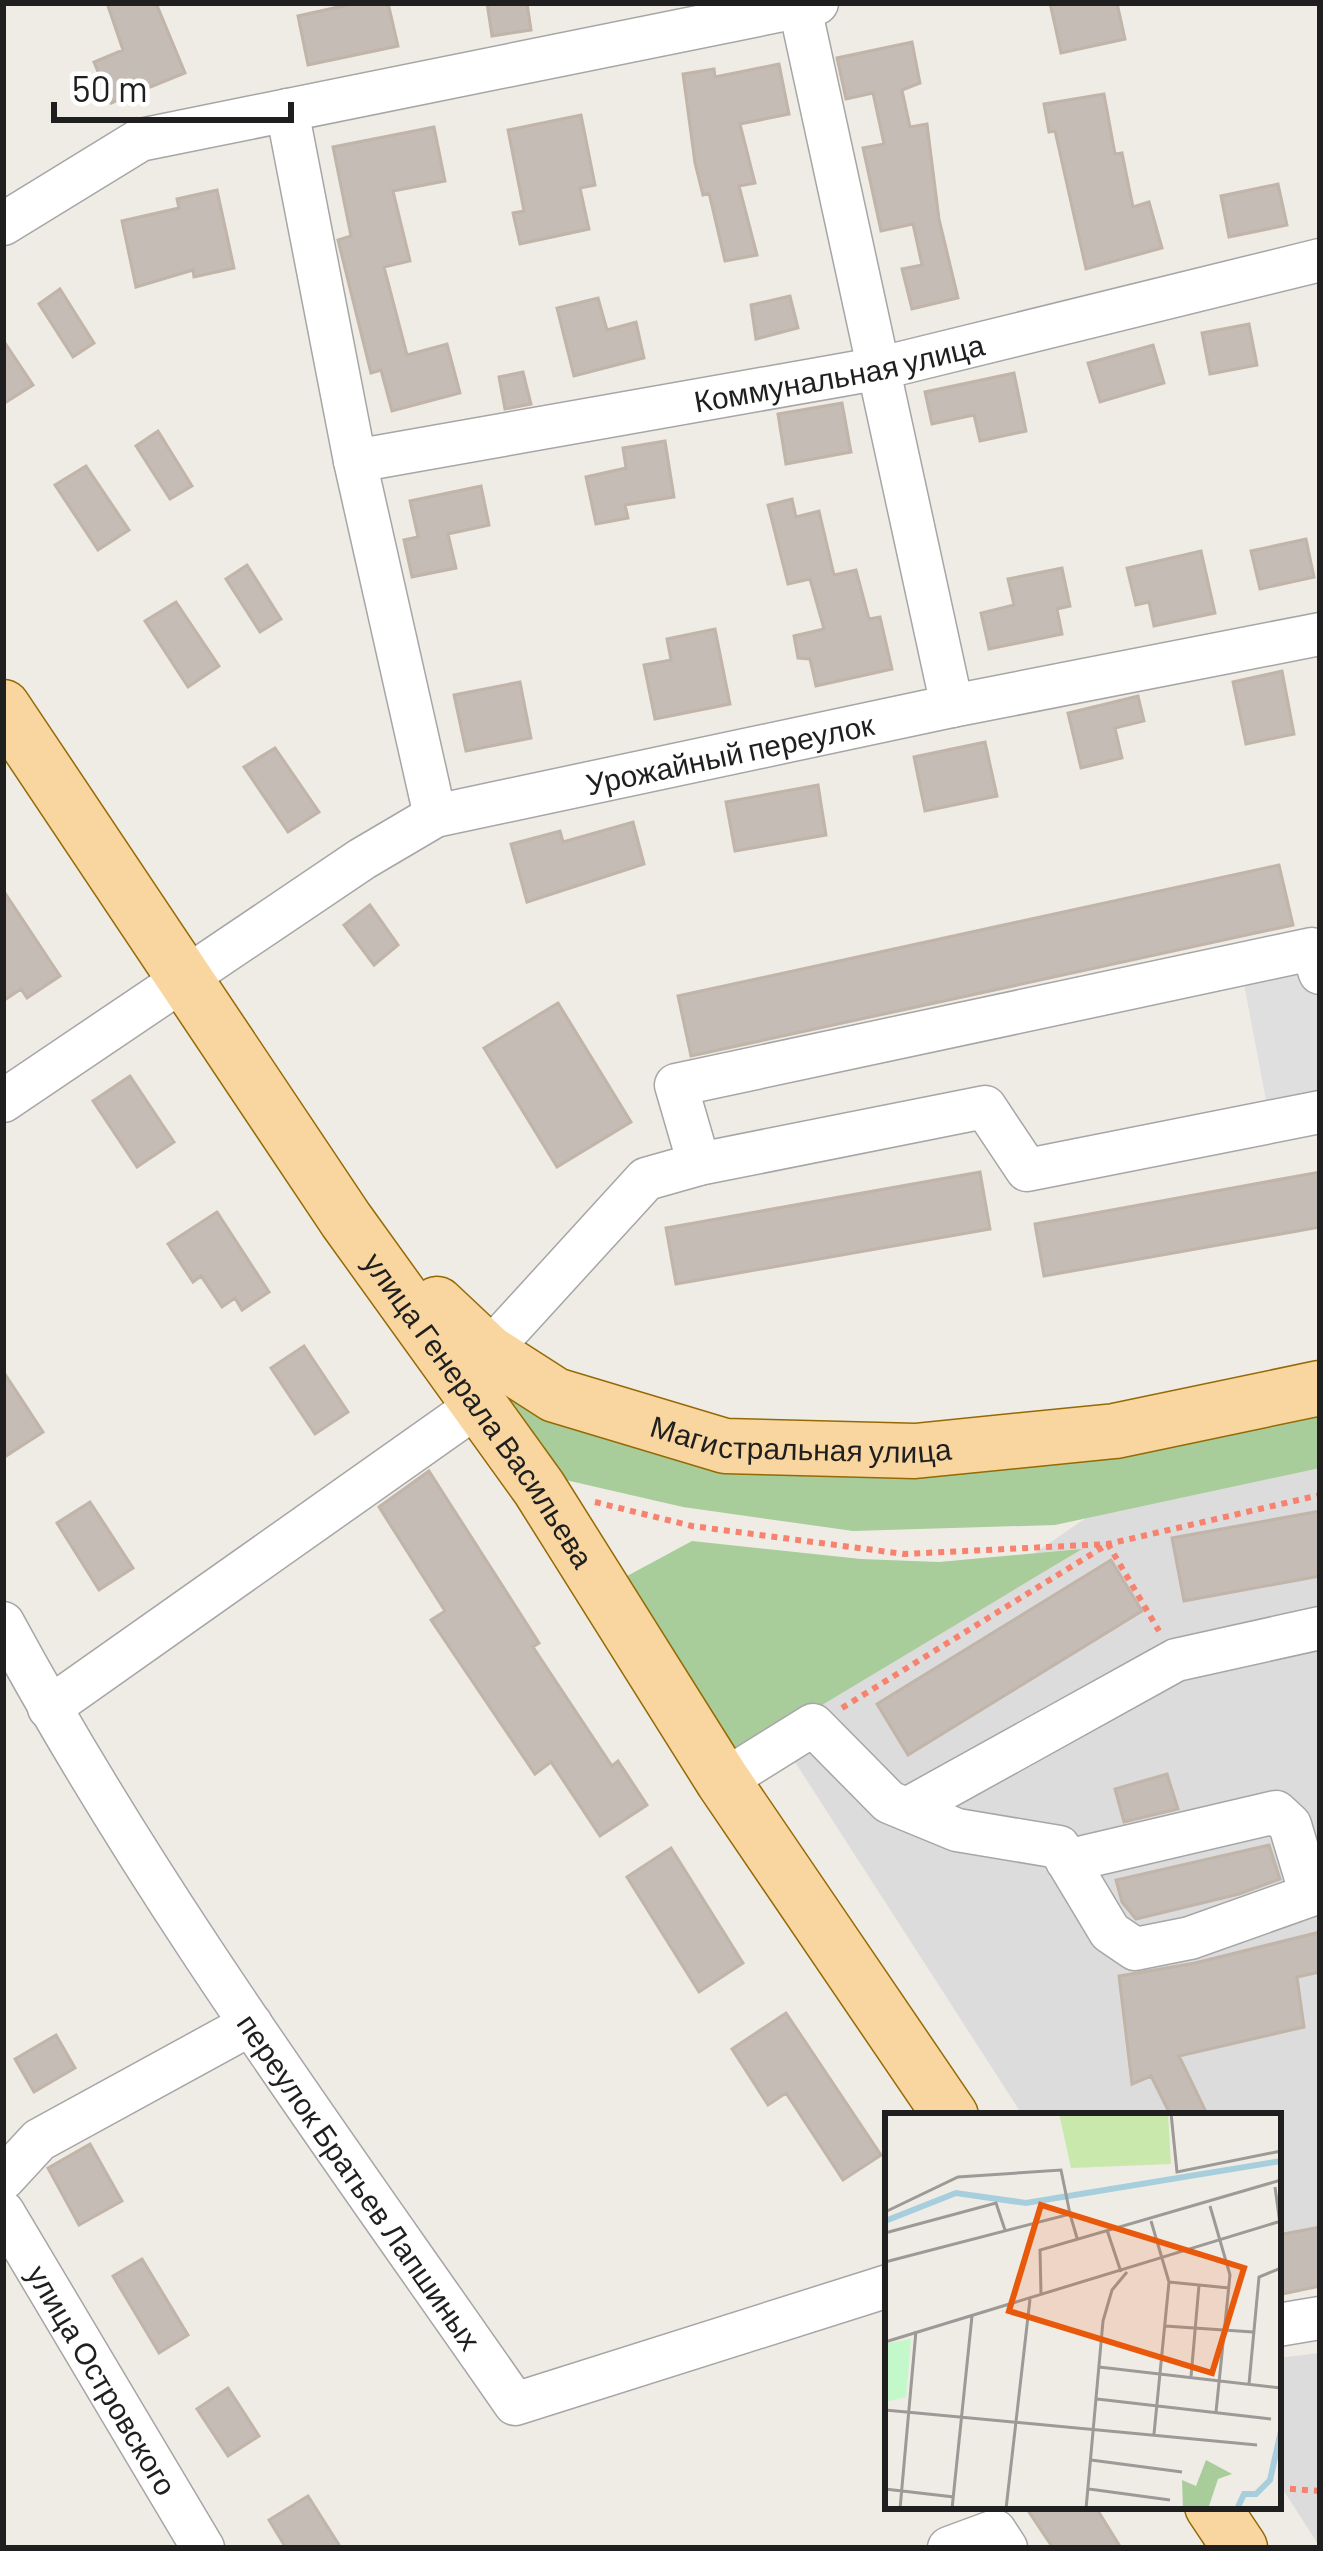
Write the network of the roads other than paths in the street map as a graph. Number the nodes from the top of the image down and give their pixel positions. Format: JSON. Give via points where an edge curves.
{"nodes":[{"id":1,"x":805,"y":4,"type":"edge"},
{"id":2,"x":287,"y":110,"type":"junction"},
{"id":3,"x":3,"y":224,"type":"edge"},
{"id":4,"x":1320,"y":260,"type":"edge"},
{"id":5,"x":881,"y":368,"type":"junction"},
{"id":6,"x":355,"y":461,"type":"junction"},
{"id":7,"x":1320,"y":634,"type":"edge"},
{"id":8,"x":952,"y":706,"type":"junction"},
{"id":9,"x":3,"y":707,"type":"edge"},
{"id":10,"x":435,"y":816,"type":"junction"},
{"id":11,"x":1320,"y":973,"type":"edge"},
{"id":12,"x":184,"y":981,"type":"junction"},
{"id":13,"x":3,"y":1101,"type":"edge"},
{"id":14,"x":1320,"y":1112,"type":"edge"},
{"id":15,"x":699,"y":1164,"type":"junction"},
{"id":16,"x":346,"y":1220,"type":"joint"},
{"id":17,"x":484,"y":1377,"type":"junction"},
{"id":18,"x":1320,"y":1388,"type":"edge"},
{"id":19,"x":3,"y":1624,"type":"edge"},
{"id":20,"x":1320,"y":1628,"type":"edge"},
{"id":21,"x":49,"y":1708,"type":"junction"},
{"id":22,"x":722,"y":1781,"type":"junction"},
{"id":23,"x":907,"y":1809,"type":"junction"},
{"id":24,"x":1067,"y":1861,"type":"junction"},
{"id":25,"x":251,"y":2024,"type":"junction"},
{"id":26,"x":949,"y":2113,"type":"edge"},
{"id":27,"x":3,"y":2179,"type":"edge"},
{"id":28,"x":3,"y":2212,"type":"edge"},
{"id":29,"x":885,"y":2287,"type":"edge"},
{"id":30,"x":1320,"y":2318,"type":"edge"},
{"id":31,"x":1281,"y":2324,"type":"edge"},
{"id":32,"x":1214,"y":2509,"type":"edge"},
{"id":33,"x":203,"y":2548,"type":"edge"},
{"id":34,"x":949,"y":2548,"type":"edge"},
{"id":35,"x":1006,"y":2548,"type":"edge"},
{"id":36,"x":1240,"y":2548,"type":"edge"}],
"edges":[{"from":1,"to":2,"type":"street"},
{"from":1,"to":5,"type":"street"},
{"from":2,"to":3,"type":"street","via":[[140,140]]},
{"from":2,"to":6,"type":"street"},
{"from":4,"to":5,"type":"street","name":"Коммунальная улица"},
{"from":5,"to":6,"type":"street","name":"Коммунальная улица"},
{"from":5,"to":8,"type":"street"},
{"from":6,"to":10,"type":"street"},
{"from":7,"to":8,"type":"street","name":"Урожайный переулок"},
{"from":8,"to":10,"type":"street","name":"Урожайный переулок"},
{"from":9,"to":12,"type":"main road","name":"улица Генерала Васильева"},
{"from":10,"to":12,"type":"street","name":"Урожайный переулок"},
{"from":11,"to":15,"type":"street","via":[[1312,949],[676,1085]]},
{"from":12,"to":13,"type":"street","name":"Урожайный переулок"},
{"from":12,"to":16,"type":"main road","name":"улица Генерала Васильева"},
{"from":14,"to":15,"type":"street","via":[[1027,1170],[985,1107]]},
{"from":15,"to":17,"type":"street","via":[[646,1178]]},
{"from":16,"to":17,"type":"main road","name":"Магистральная улица"},
{"from":17,"to":18,"type":"main road","name":"Магистральная улица","via":[[724,1446],[916,1451],[1115,1431]]},
{"from":17,"to":21,"type":"street"},
{"from":17,"to":22,"type":"main road","name":"улица Генерала Васильева","via":[[539,1488]]},
{"from":19,"to":21,"type":"street","name":"переулок Братьев Лапшиных"},
{"from":20,"to":23,"type":"street","via":[[1176,1660]]},
{"from":21,"to":25,"type":"street","name":"переулок Братьев Лапшиных"},
{"from":22,"to":23,"type":"street","via":[[813,1725],[889,1802]]},
{"from":22,"to":26,"type":"main road","name":"улица Генерала Васильева"},
{"from":23,"to":24,"type":"street","via":[[956,1830],[1059,1847]]},
{"from":24,"to":24,"type":"street","via":[[1110,1932],[1135,1949],[1311,1895],[1290,1825],[1276,1812]]},
{"from":25,"to":27,"type":"street","via":[[39,2140]]},
{"from":25,"to":29,"type":"street","name":"переулок Братьев Лапшиных","via":[[515,2404]]},
{"from":28,"to":33,"type":"street","name":"улица Островского"},
{"from":30,"to":31,"type":"street"},
{"from":32,"to":36,"type":"main road"},
{"from":34,"to":35,"type":"street","via":[[995,2530]]}]}
